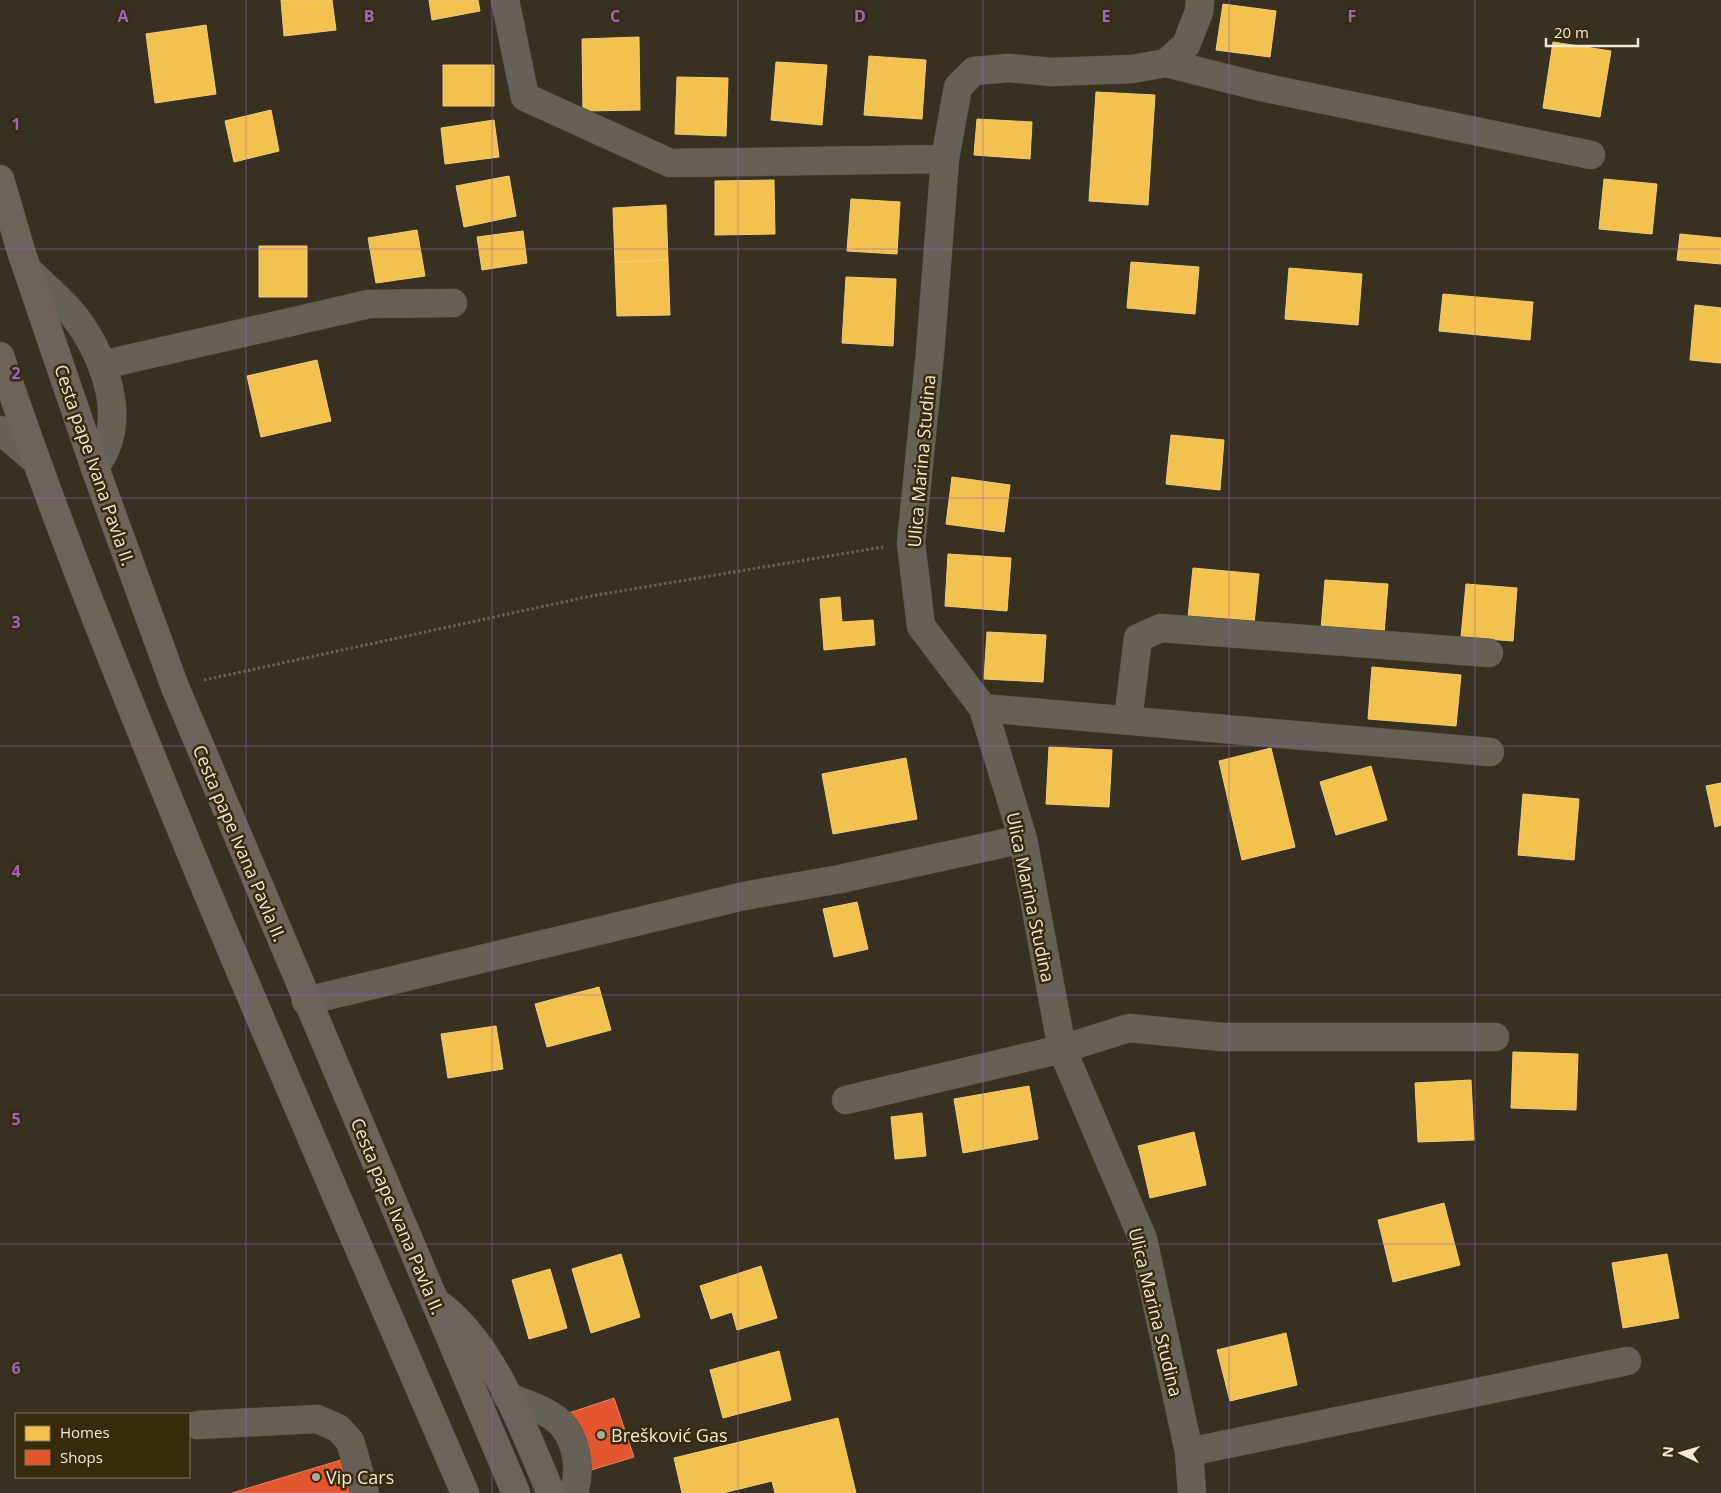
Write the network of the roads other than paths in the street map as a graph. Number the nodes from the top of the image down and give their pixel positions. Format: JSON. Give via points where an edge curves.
{"nodes":[{"id":1,"x":505,"y":0,"type":"edge"},
{"id":2,"x":1200,"y":0,"type":"edge"},
{"id":3,"x":1166,"y":63,"type":"junction"},
{"id":4,"x":1590,"y":155,"type":"dead end"},
{"id":5,"x":945,"y":158,"type":"junction"},
{"id":6,"x":0,"y":178,"type":"edge"},
{"id":7,"x":27,"y":269,"type":"junction"},
{"id":8,"x":453,"y":303,"type":"dead end"},
{"id":9,"x":0,"y":356,"type":"edge"},
{"id":10,"x":102,"y":365,"type":"junction"},
{"id":11,"x":0,"y":430,"type":"edge"},
{"id":12,"x":35,"y":460,"type":"junction"},
{"id":13,"x":95,"y":468,"type":"junction"},
{"id":14,"x":1490,"y":653,"type":"dead end"},
{"id":15,"x":983,"y":708,"type":"junction"},
{"id":16,"x":1128,"y":720,"type":"junction"},
{"id":17,"x":1490,"y":752,"type":"dead end"},
{"id":18,"x":1022,"y":839,"type":"junction"},
{"id":19,"x":306,"y":1001,"type":"junction"},
{"id":20,"x":1495,"y":1037,"type":"dead end"},
{"id":21,"x":1062,"y":1049,"type":"junction"},
{"id":22,"x":846,"y":1100,"type":"dead end"},
{"id":23,"x":434,"y":1300,"type":"junction"},
{"id":24,"x":1627,"y":1361,"type":"dead end"},
{"id":25,"x":507,"y":1396,"type":"junction"},
{"id":26,"x":198,"y":1425,"type":"dead end"},
{"id":27,"x":1189,"y":1452,"type":"junction"},
{"id":28,"x":366,"y":1493,"type":"edge"},
{"id":29,"x":466,"y":1493,"type":"edge"},
{"id":30,"x":516,"y":1493,"type":"edge"},
{"id":31,"x":551,"y":1493,"type":"edge"},
{"id":32,"x":574,"y":1493,"type":"edge"},
{"id":33,"x":1192,"y":1493,"type":"edge"}],
"edges":[{"from":1,"to":5,"type":"street","via":[[525,97],[670,163]]},
{"from":2,"to":3,"type":"street","via":[[1199,12],[1186,45]]},
{"from":3,"to":4,"type":"street","via":[[1257,86]]},
{"from":3,"to":5,"type":"street","name":"Ulica Marina Studina","via":[[1122,69],[1052,72],[1009,68],[974,71],[958,87]]},
{"from":5,"to":15,"type":"street","name":"Ulica Marina Studina","via":[[911,542],[921,626]]},
{"from":6,"to":7,"type":"main road","name":"Cesta pape Ivana Pavla II."},
{"from":7,"to":10,"type":"street","via":[[70,312],[94,345]]},
{"from":7,"to":13,"type":"main road","name":"Cesta pape Ivana Pavla II."},
{"from":8,"to":10,"type":"street","via":[[369,304]]},
{"from":9,"to":12,"type":"main road"},
{"from":10,"to":13,"type":"street","via":[[110,391],[111,428],[106,448]]},
{"from":11,"to":12,"type":"street"},
{"from":12,"to":29,"type":"main road","via":[[100,632],[262,1025]]},
{"from":13,"to":19,"type":"main road","name":"Cesta pape Ivana Pavla II.","via":[[174,687]]},
{"from":14,"to":16,"type":"street","via":[[1161,628],[1138,638]]},
{"from":15,"to":16,"type":"street"},
{"from":15,"to":18,"type":"street","name":"Ulica Marina Studina"},
{"from":16,"to":17,"type":"street"},
{"from":18,"to":19,"type":"street","via":[[840,879],[744,896]]},
{"from":18,"to":21,"type":"street","name":"Ulica Marina Studina"},
{"from":19,"to":23,"type":"main road","name":"Cesta pape Ivana Pavla II."},
{"from":20,"to":21,"type":"street","via":[[1222,1037],[1129,1028]]},
{"from":21,"to":22,"type":"street"},
{"from":21,"to":27,"type":"street","name":"Ulica Marina Studina","via":[[1143,1239]]},
{"from":23,"to":25,"type":"main road","via":[[475,1338]]},
{"from":23,"to":30,"type":"main road","name":"Cesta pape Ivana Pavla II."},
{"from":24,"to":27,"type":"street"},
{"from":25,"to":31,"type":"main road"},
{"from":25,"to":32,"type":"street","via":[[551,1415],[565,1425],[578,1460]]},
{"from":26,"to":28,"type":"street","via":[[317,1419],[338,1428],[350,1441]]},
{"from":27,"to":33,"type":"street","name":"Ulica Marina Studina"}]}
